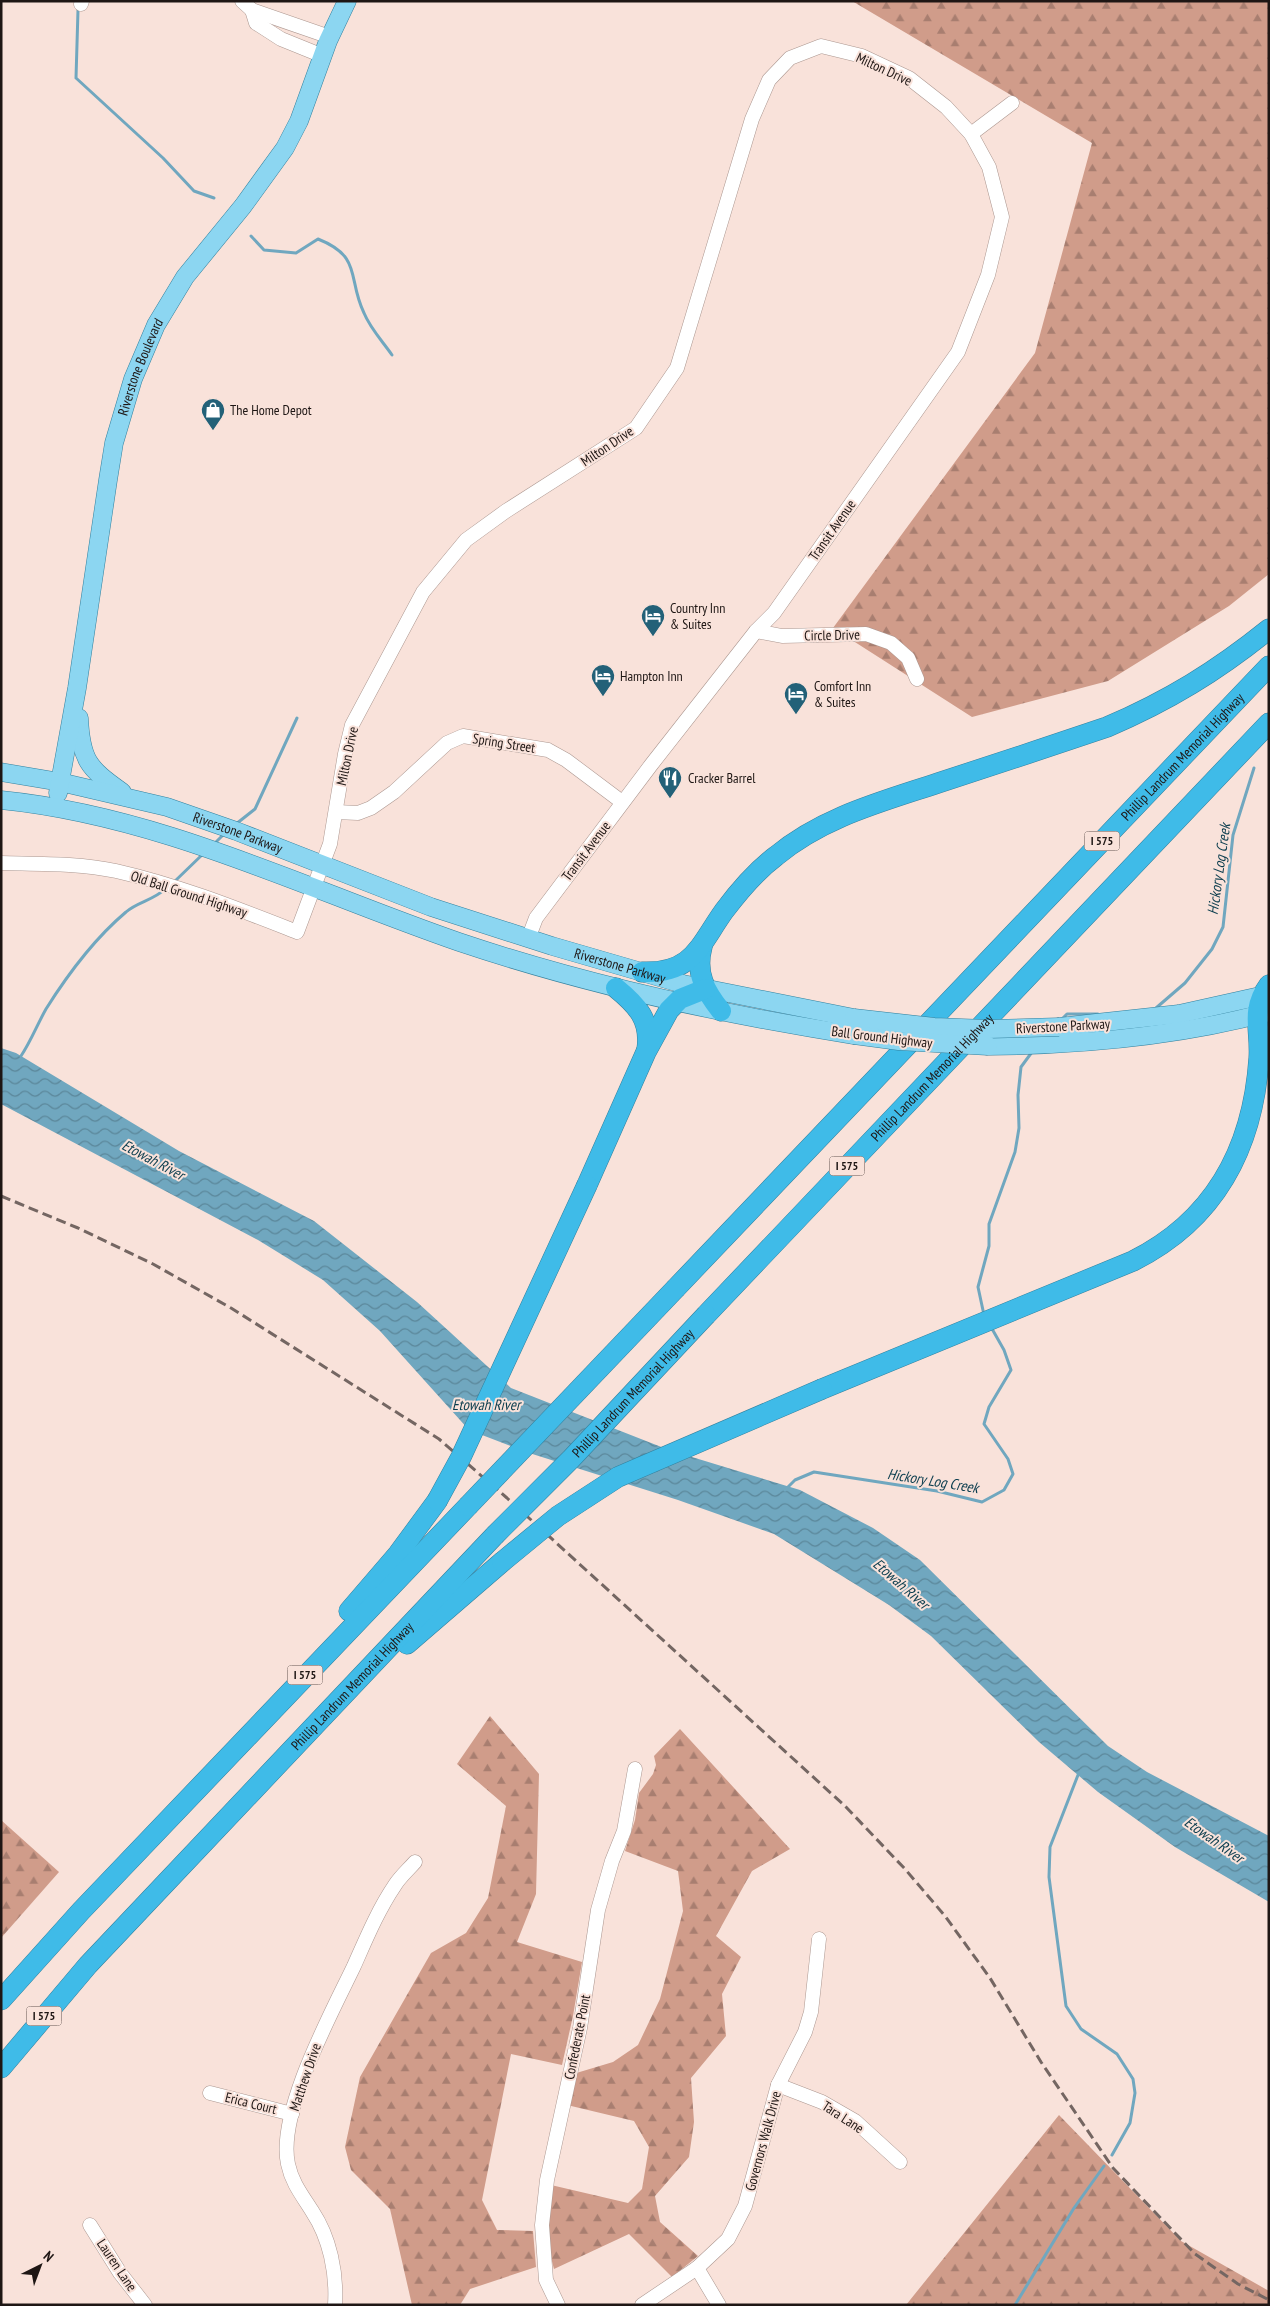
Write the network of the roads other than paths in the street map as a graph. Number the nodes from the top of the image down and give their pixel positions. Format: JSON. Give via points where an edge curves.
{"nodes":[{"id":1,"x":347,"y":1,"type":"edge"},
{"id":2,"x":247,"y":6,"type":"edge"},
{"id":3,"x":330,"y":37,"type":"junction"},
{"id":4,"x":323,"y":56,"type":"junction"},
{"id":5,"x":926,"y":91,"type":"joint"},
{"id":6,"x":1012,"y":103,"type":"dead end"},
{"id":7,"x":971,"y":134,"type":"junction"},
{"id":8,"x":1269,"y":629,"type":"edge"},
{"id":9,"x":756,"y":631,"type":"junction"},
{"id":10,"x":1269,"y":666,"type":"edge"},
{"id":11,"x":917,"y":679,"type":"dead end"},
{"id":12,"x":77,"y":688,"type":"junction"},
{"id":13,"x":1269,"y":724,"type":"edge"},
{"id":14,"x":1,"y":772,"type":"edge"},
{"id":15,"x":60,"y":782,"type":"junction"},
{"id":16,"x":131,"y":798,"type":"junction"},
{"id":17,"x":1,"y":800,"type":"edge"},
{"id":18,"x":622,"y":802,"type":"junction"},
{"id":19,"x":55,"y":807,"type":"junction"},
{"id":20,"x":336,"y":812,"type":"junction"},
{"id":21,"x":1,"y":863,"type":"edge"},
{"id":22,"x":322,"y":864,"type":"junction"},
{"id":23,"x":313,"y":888,"type":"junction"},
{"id":24,"x":528,"y":939,"type":"junction"},
{"id":25,"x":702,"y":947,"type":"junction"},
{"id":26,"x":642,"y":972,"type":"junction"},
{"id":27,"x":616,"y":988,"type":"junction"},
{"id":28,"x":705,"y":989,"type":"junction"},
{"id":29,"x":675,"y":1002,"type":"junction"},
{"id":30,"x":1265,"y":1005,"type":"edge"},
{"id":31,"x":721,"y":1010,"type":"junction"},
{"id":32,"x":854,"y":1026,"type":"junction"},
{"id":33,"x":646,"y":1052,"type":"junction"},
{"id":34,"x":326,"y":1714,"type":"junction"},
{"id":35,"x":635,"y":1769,"type":"dead end"},
{"id":36,"x":143,"y":1845,"type":"junction"},
{"id":37,"x":415,"y":1862,"type":"dead end"},
{"id":38,"x":819,"y":1938,"type":"dead end"},
{"id":39,"x":1,"y":2000,"type":"edge"},
{"id":40,"x":1,"y":2068,"type":"edge"},
{"id":41,"x":778,"y":2085,"type":"junction"},
{"id":42,"x":210,"y":2093,"type":"dead end"},
{"id":43,"x":292,"y":2114,"type":"junction"},
{"id":44,"x":900,"y":2162,"type":"dead end"},
{"id":45,"x":90,"y":2225,"type":"dead end"},
{"id":46,"x":697,"y":2268,"type":"junction"},
{"id":47,"x":145,"y":2305,"type":"edge"},
{"id":48,"x":335,"y":2305,"type":"edge"},
{"id":49,"x":558,"y":2305,"type":"edge"},
{"id":50,"x":642,"y":2305,"type":"edge"},
{"id":51,"x":719,"y":2305,"type":"edge"}],
"edges":[{"from":1,"to":3,"type":"main road","name":"Riverstone Boulevard"},
{"from":2,"to":3,"type":"street"},
{"from":2,"to":4,"type":"street","via":[[256,23],[282,39]]},
{"from":3,"to":4,"type":"main road","name":"Riverstone Boulevard"},
{"from":4,"to":12,"type":"main road","name":"Riverstone Boulevard","via":[[299,121],[285,148],[249,199],[184,277],[144,352],[114,443]]},
{"from":5,"to":7,"type":"street","name":"Transit Avenue"},
{"from":5,"to":20,"type":"street","name":"Milton Drive","via":[[909,78],[862,56],[821,46],[790,58],[769,80],[752,119],[677,368],[636,428],[466,540],[423,592],[352,725]]},
{"from":6,"to":7,"type":"street"},
{"from":7,"to":9,"type":"street","name":"Transit Avenue","via":[[989,166],[1002,217],[988,275],[958,352],[774,613]]},
{"from":8,"to":25,"type":"highway","via":[[1204,678],[1132,716],[866,807],[814,830],[786,847],[755,875],[725,910]]},
{"from":9,"to":11,"type":"street","name":"Circle Drive","via":[[782,636],[866,634],[891,643],[908,658]]},
{"from":9,"to":18,"type":"street","name":"Transit Avenue"},
{"from":10,"to":36,"type":"highway","name":"Phillip Landrum Memorial Highway","number":"I 575","bridge":true},
{"from":12,"to":15,"type":"main road","name":"Riverstone Boulevard"},
{"from":12,"to":16,"type":"main road","via":[[80,745],[87,760],[98,775]]},
{"from":13,"to":34,"type":"highway","name":"Phillip Landrum Memorial Highway","number":"I 575","bridge":true},
{"from":14,"to":15,"type":"main road","name":"Riverstone Parkway"},
{"from":15,"to":16,"type":"main road","name":"Riverstone Parkway"},
{"from":15,"to":19,"type":"main road","name":"Riverstone Boulevard"},
{"from":16,"to":22,"type":"main road","name":"Riverstone Parkway","via":[[205,820]]},
{"from":17,"to":19,"type":"main road","name":"Riverstone Parkway"},
{"from":18,"to":20,"type":"street","name":"Spring Street","via":[[548,750],[463,736],[447,743],[391,795],[363,811]]},
{"from":18,"to":24,"type":"street","name":"Transit Avenue","via":[[536,918]]},
{"from":19,"to":23,"type":"main road","name":"Riverstone Parkway","via":[[196,844]]},
{"from":20,"to":22,"type":"street","name":"Milton Drive","via":[[330,844]]},
{"from":21,"to":23,"type":"street","name":"Old Ball Ground Highway","via":[[114,871],[170,885],[298,932]]},
{"from":22,"to":23,"type":"street","name":"Milton Drive"},
{"from":22,"to":24,"type":"main road","name":"Riverstone Parkway","via":[[431,907]]},
{"from":23,"to":27,"type":"main road","name":"Riverstone Parkway","via":[[460,942]]},
{"from":24,"to":26,"type":"main road","name":"Riverstone Parkway"},
{"from":25,"to":26,"type":"highway","via":[[678,967],[661,972]]},
{"from":25,"to":28,"type":"highway","via":[[699,971]]},
{"from":26,"to":28,"type":"main road","name":"Riverstone Parkway"},
{"from":27,"to":29,"type":"main road","name":"Riverstone Parkway"},
{"from":27,"to":33,"type":"highway","via":[[643,1014],[648,1031]]},
{"from":28,"to":29,"type":"highway"},
{"from":28,"to":31,"type":"highway"},
{"from":28,"to":32,"type":"main road","name":"Riverstone Parkway"},
{"from":29,"to":31,"type":"main road","name":"Ball Ground Highway"},
{"from":29,"to":33,"type":"highway"},
{"from":30,"to":32,"type":"main road","name":"Riverstone Parkway","bridge":true,"via":[[1059,1027]]},
{"from":30,"to":32,"type":"main road","name":"Ball Ground Highway","bridge":true,"via":[[1185,1031],[1042,1045],[932,1043]]},
{"from":30,"to":34,"type":"highway","bridge":true,"via":[[1252,1112],[1243,1142],[1228,1174],[1193,1219],[1168,1241],[1145,1255],[618,1477],[558,1516]]},
{"from":31,"to":32,"type":"main road","name":"Ball Ground Highway"},
{"from":33,"to":36,"type":"highway","bridge":true,"via":[[462,1456],[437,1500],[378,1578]]},
{"from":34,"to":40,"type":"highway","name":"Phillip Landrum Memorial Highway","number":"I 575","via":[[88,1965]]},
{"from":35,"to":49,"type":"street","name":"Confederate Point","via":[[624,1831],[598,1910],[580,2028],[547,2180],[542,2225],[546,2280]]},
{"from":36,"to":39,"type":"highway","name":"Phillip Landrum Memorial Highway","number":"I 575"},
{"from":37,"to":43,"type":"street","name":"Matthew Drive","via":[[395,1884],[363,1946],[313,2049]]},
{"from":38,"to":41,"type":"street","name":"Governors Walk Drive","via":[[811,2012],[805,2032]]},
{"from":41,"to":44,"type":"street","name":"Tara Lane","via":[[822,2102],[855,2121]]},
{"from":41,"to":46,"type":"street","name":"Governors Walk Drive","via":[[745,2206],[728,2239]]},
{"from":42,"to":43,"type":"street","name":"Erica Court"},
{"from":43,"to":48,"type":"street","name":"Matthew Drive","via":[[286,2151],[288,2166],[299,2194],[312,2211],[325,2238],[333,2266]]},
{"from":45,"to":47,"type":"street","name":"Lauren Lane"},
{"from":46,"to":50,"type":"street","name":"Governors Walk Drive"},
{"from":46,"to":51,"type":"street"}]}
